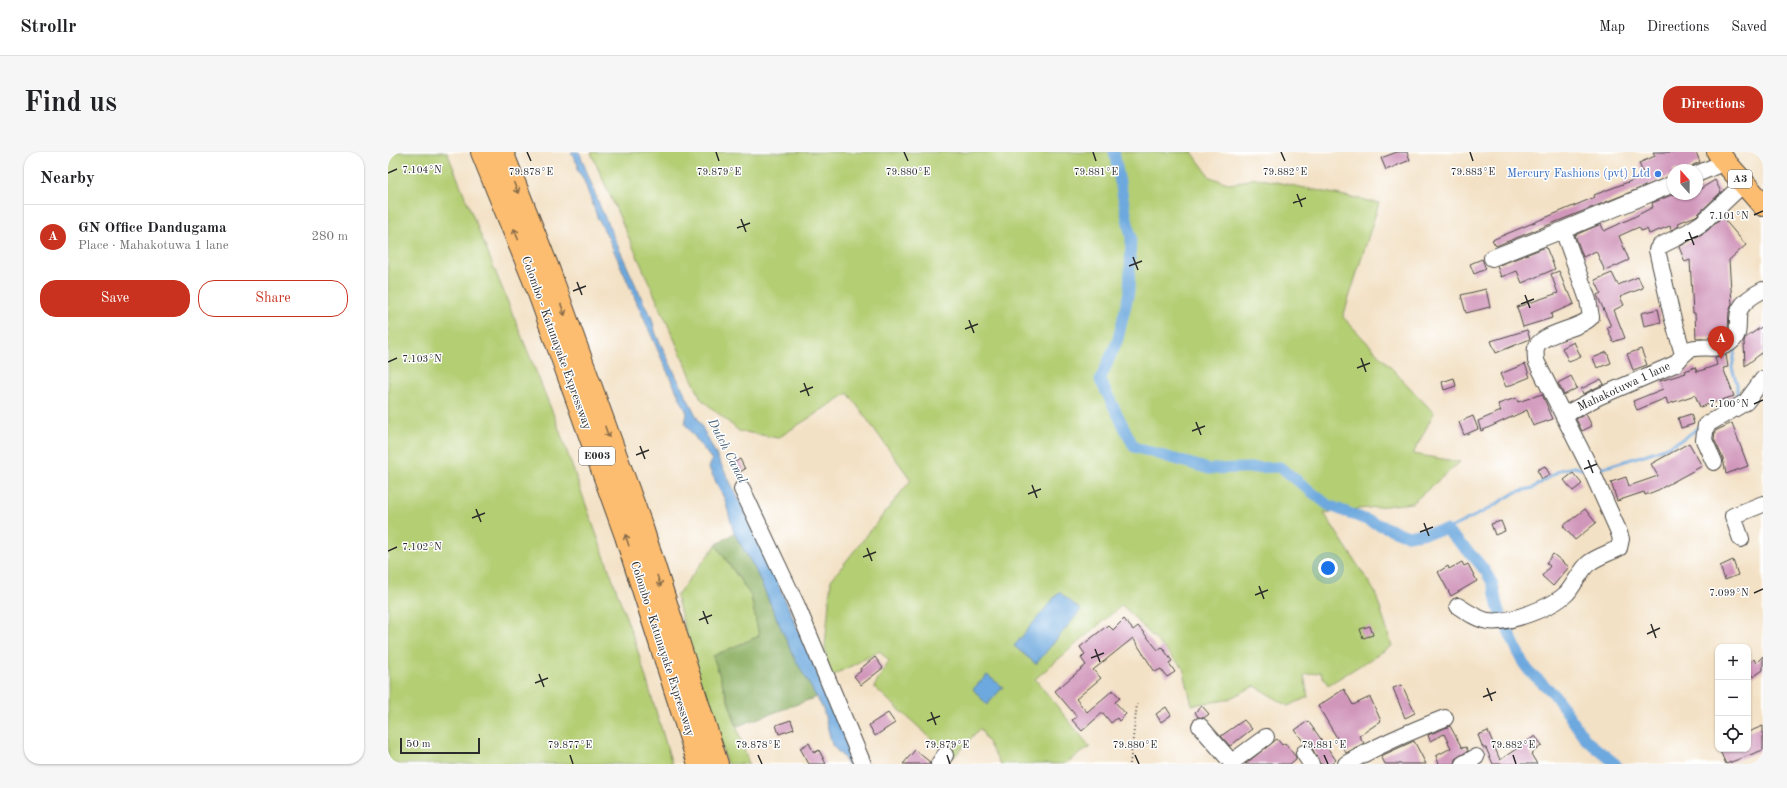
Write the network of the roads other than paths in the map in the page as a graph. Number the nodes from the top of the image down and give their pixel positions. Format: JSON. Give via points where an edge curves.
{"nodes":[{"id":1,"x":482,"y":152,"type":"edge"},
{"id":2,"x":502,"y":152,"type":"edge"},
{"id":3,"x":1725,"y":155,"type":"edge"},
{"id":4,"x":1703,"y":170,"type":"edge"},
{"id":5,"x":1753,"y":186,"type":"edge"},
{"id":6,"x":1667,"y":187,"type":"edge"},
{"id":7,"x":1763,"y":205,"type":"edge"},
{"id":8,"x":1563,"y":230,"type":"junction"},
{"id":9,"x":1492,"y":258,"type":"dead end"},
{"id":10,"x":1763,"y":290,"type":"edge"},
{"id":11,"x":1683,"y":354,"type":"junction"},
{"id":12,"x":1763,"y":379,"type":"edge"},
{"id":13,"x":1564,"y":415,"type":"junction"},
{"id":14,"x":1714,"y":462,"type":"dead end"},
{"id":15,"x":742,"y":489,"type":"dead end"},
{"id":16,"x":1763,"y":504,"type":"edge"},
{"id":17,"x":1741,"y":539,"type":"dead end"},
{"id":18,"x":1458,"y":606,"type":"dead end"},
{"id":19,"x":1445,"y":718,"type":"dead end"},
{"id":20,"x":1200,"y":726,"type":"dead end"},
{"id":21,"x":1266,"y":737,"type":"dead end"},
{"id":22,"x":1232,"y":763,"type":"edge"},
{"id":23,"x":699,"y":764,"type":"edge"},
{"id":24,"x":717,"y":764,"type":"edge"},
{"id":25,"x":863,"y":764,"type":"edge"},
{"id":26,"x":1346,"y":764,"type":"edge"}],
"edges":[{"from":23,"to":1,"type":"highway","name":"Colombo - Katunayake Expressway","number":"E003","one_way":true,"via":[[620,522],[536,285]]},
{"from":2,"to":24,"type":"highway","name":"Colombo - Katunayake Expressway","number":"E003","one_way":true,"via":[[549,271],[642,528]]},
{"from":3,"to":4,"type":"street"},
{"from":3,"to":5,"type":"highway","number":"A3"},
{"from":5,"to":7,"type":"highway","number":"A3"},
{"from":5,"to":11,"type":"street","via":[[1702,223],[1657,250]]},
{"from":6,"to":8,"type":"street"},
{"from":8,"to":9,"type":"street"},
{"from":8,"to":13,"type":"street","via":[[1588,300],[1591,317],[1538,344],[1536,361]]},
{"from":10,"to":11,"type":"street","name":"Mahakotuwa 1 lane","via":[[1753,295],[1741,307],[1738,334],[1731,342],[1721,347],[1691,349]]},
{"from":11,"to":13,"type":"street","name":"Mahakotuwa 1 lane","via":[[1675,364],[1598,397]]},
{"from":12,"to":14,"type":"street","via":[[1746,402],[1706,425],[1704,440]]},
{"from":13,"to":18,"type":"street","via":[[1618,530],[1619,548],[1588,564],[1566,593],[1556,601],[1530,613],[1502,622],[1488,621],[1474,617]]},
{"from":15,"to":25,"type":"street","via":[[797,606]]},
{"from":16,"to":17,"type":"street","via":[[1733,516]]},
{"from":19,"to":26,"type":"street","via":[[1374,748]]},
{"from":20,"to":22,"type":"street"},
{"from":21,"to":22,"type":"street"}]}
